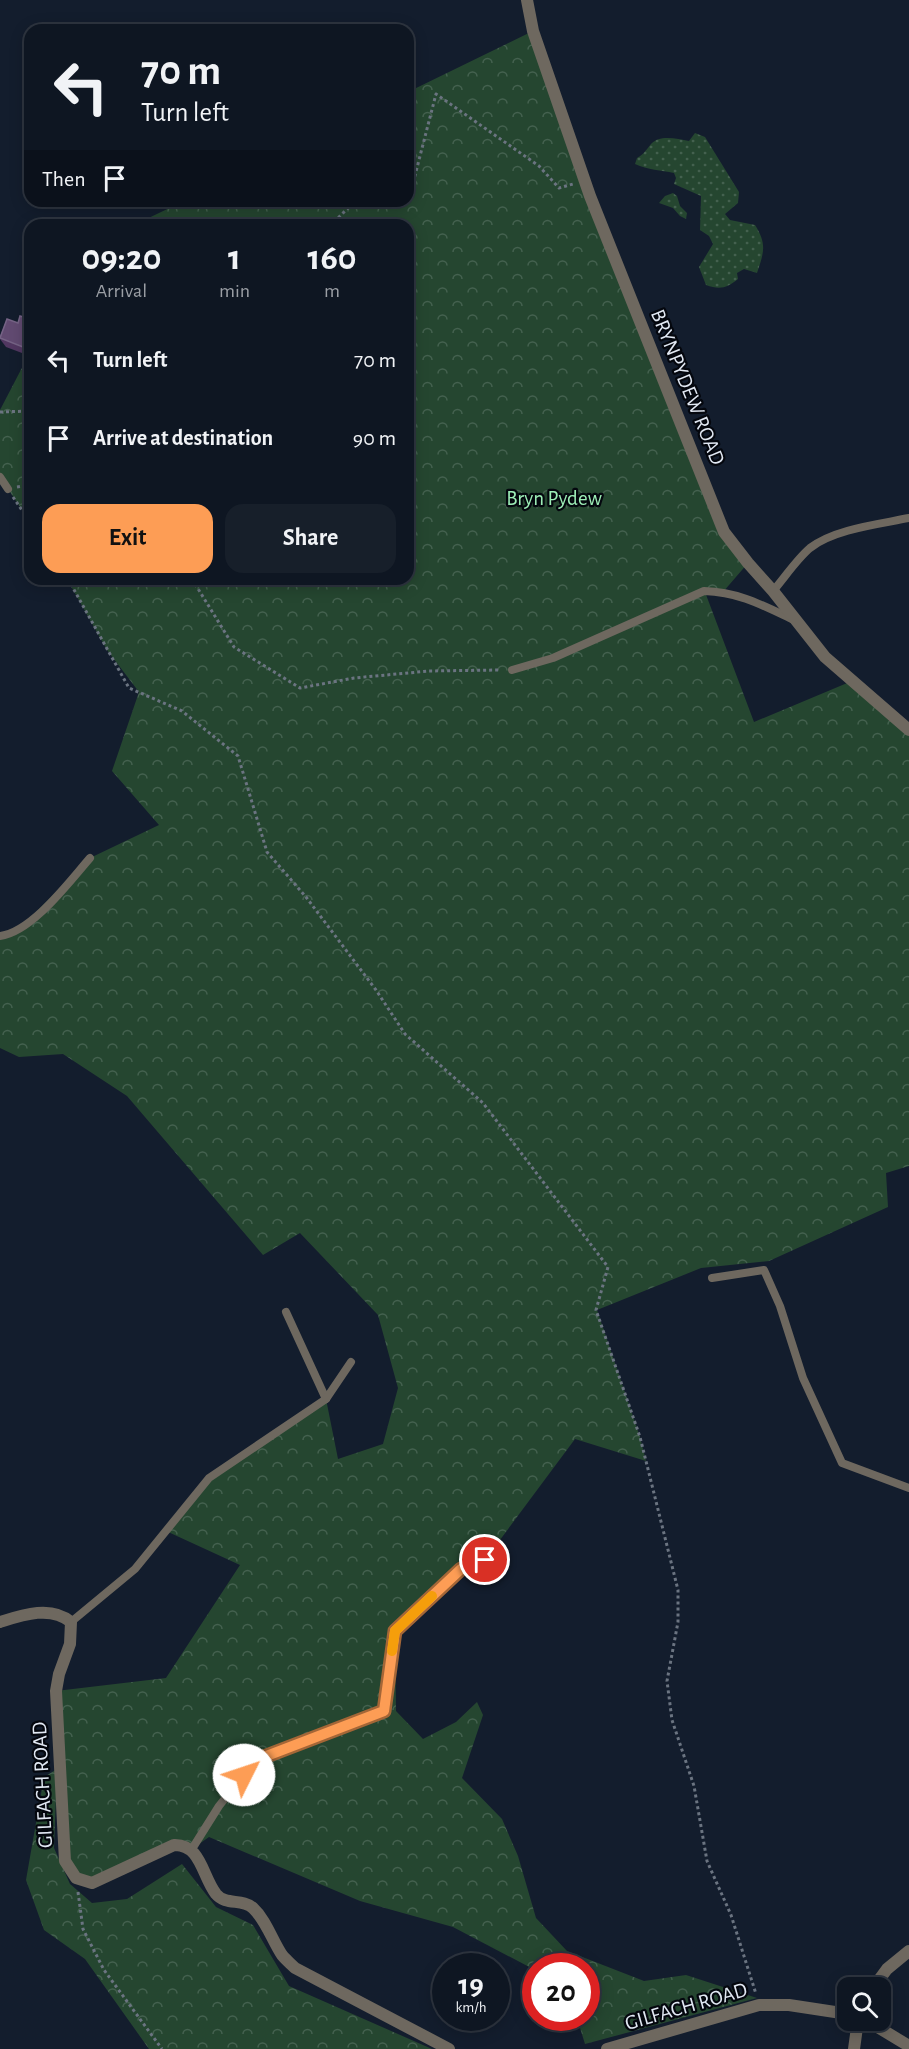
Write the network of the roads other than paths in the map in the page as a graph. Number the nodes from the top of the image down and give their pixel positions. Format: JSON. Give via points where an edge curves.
{"nodes":[{"id":1,"x":527,"y":0,"type":"edge"},
{"id":2,"x":0,"y":477,"type":"edge"},
{"id":3,"x":8,"y":489,"type":"road end"},
{"id":4,"x":909,"y":518,"type":"edge"},
{"id":5,"x":773,"y":591,"type":"junction"},
{"id":6,"x":797,"y":622,"type":"junction"},
{"id":7,"x":512,"y":670,"type":"road end"},
{"id":8,"x":909,"y":730,"type":"edge"},
{"id":9,"x":90,"y":858,"type":"dead end"},
{"id":10,"x":0,"y":936,"type":"edge"},
{"id":11,"x":712,"y":1278,"type":"dead end"},
{"id":12,"x":286,"y":1312,"type":"dead end"},
{"id":13,"x":351,"y":1362,"type":"dead end"},
{"id":14,"x":326,"y":1399,"type":"junction"},
{"id":15,"x":909,"y":1488,"type":"edge"},
{"id":16,"x":485,"y":1560,"type":"dead end"},
{"id":17,"x":0,"y":1622,"type":"edge"},
{"id":18,"x":70,"y":1622,"type":"junction"},
{"id":19,"x":192,"y":1850,"type":"junction"},
{"id":20,"x":909,"y":1951,"type":"edge"},
{"id":21,"x":881,"y":1977,"type":"edge"},
{"id":22,"x":837,"y":2012,"type":"edge"},
{"id":23,"x":856,"y":2031,"type":"edge"},
{"id":24,"x":884,"y":2031,"type":"edge"},
{"id":25,"x":909,"y":2046,"type":"edge"},
{"id":26,"x":449,"y":2049,"type":"edge"},
{"id":27,"x":607,"y":2049,"type":"edge"},
{"id":28,"x":854,"y":2049,"type":"edge"}],
"edges":[{"from":1,"to":5,"type":"street","name":"BRYNPYDEW ROAD","via":[[533,31],[585,181],[724,532]]},
{"from":2,"to":3,"type":"lane"},
{"from":4,"to":5,"type":"lane","via":[[831,537],[811,548]]},
{"from":5,"to":6,"type":"street","name":"BRYNPYDEW ROAD"},
{"from":6,"to":7,"type":"lane","via":[[742,596],[704,591],[553,658]]},
{"from":6,"to":8,"type":"street","name":"BRYNPYDEW ROAD","via":[[825,657]]},
{"from":9,"to":10,"type":"lane","via":[[50,905],[10,935]]},
{"from":11,"to":15,"type":"lane","via":[[764,1270],[803,1378],[842,1463]]},
{"from":12,"to":14,"type":"lane"},
{"from":13,"to":14,"type":"lane"},
{"from":14,"to":18,"type":"lane","via":[[209,1478],[135,1569]]},
{"from":16,"to":19,"type":"lane","via":[[461,1569],[395,1631],[384,1711],[256,1760],[219,1806]]},
{"from":17,"to":18,"type":"street","via":[[49,1613]]},
{"from":18,"to":19,"type":"street","name":"GILFACH ROAD","via":[[70,1644],[56,1692],[65,1861],[76,1878],[92,1883],[174,1845]]},
{"from":19,"to":26,"type":"street","via":[[216,1894],[227,1902],[248,1904],[256,1910],[295,1968]]},
{"from":20,"to":21,"type":"street"},
{"from":22,"to":27,"type":"street","name":"GILFACH ROAD","via":[[759,2005]]},
{"from":23,"to":28,"type":"street"},
{"from":24,"to":25,"type":"street"}]}
